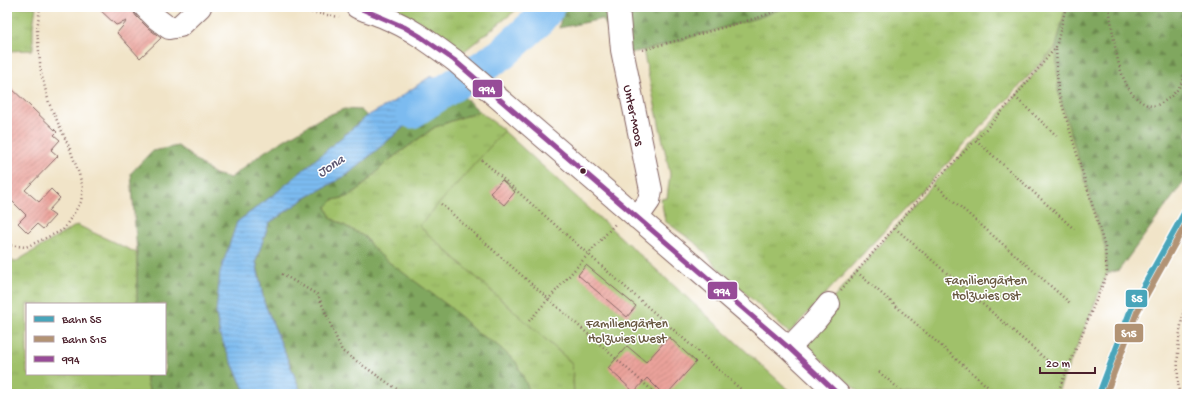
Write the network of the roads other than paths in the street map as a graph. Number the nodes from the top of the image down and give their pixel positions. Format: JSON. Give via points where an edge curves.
{"nodes":[{"id":1,"x":145,"y":7,"type":"edge"},
{"id":2,"x":200,"y":7,"type":"edge"},
{"id":3,"x":357,"y":7,"type":"edge"},
{"id":4,"x":618,"y":7,"type":"edge"},
{"id":5,"x":627,"y":220,"type":"junction"},
{"id":6,"x":829,"y":304,"type":"road end"},
{"id":7,"x":789,"y":348,"type":"junction"},
{"id":8,"x":838,"y":394,"type":"edge"}],
"edges":[{"from":1,"to":2,"type":"street","via":[[169,28],[180,26]]},
{"from":3,"to":5,"type":"street","via":[[386,18],[427,40],[454,60],[491,91]]},
{"from":4,"to":5,"type":"street","name":"Unter-Moos","via":[[623,55],[650,190],[649,201]]},
{"from":5,"to":7,"type":"street"},
{"from":6,"to":7,"type":"street"},
{"from":7,"to":8,"type":"street"}]}
